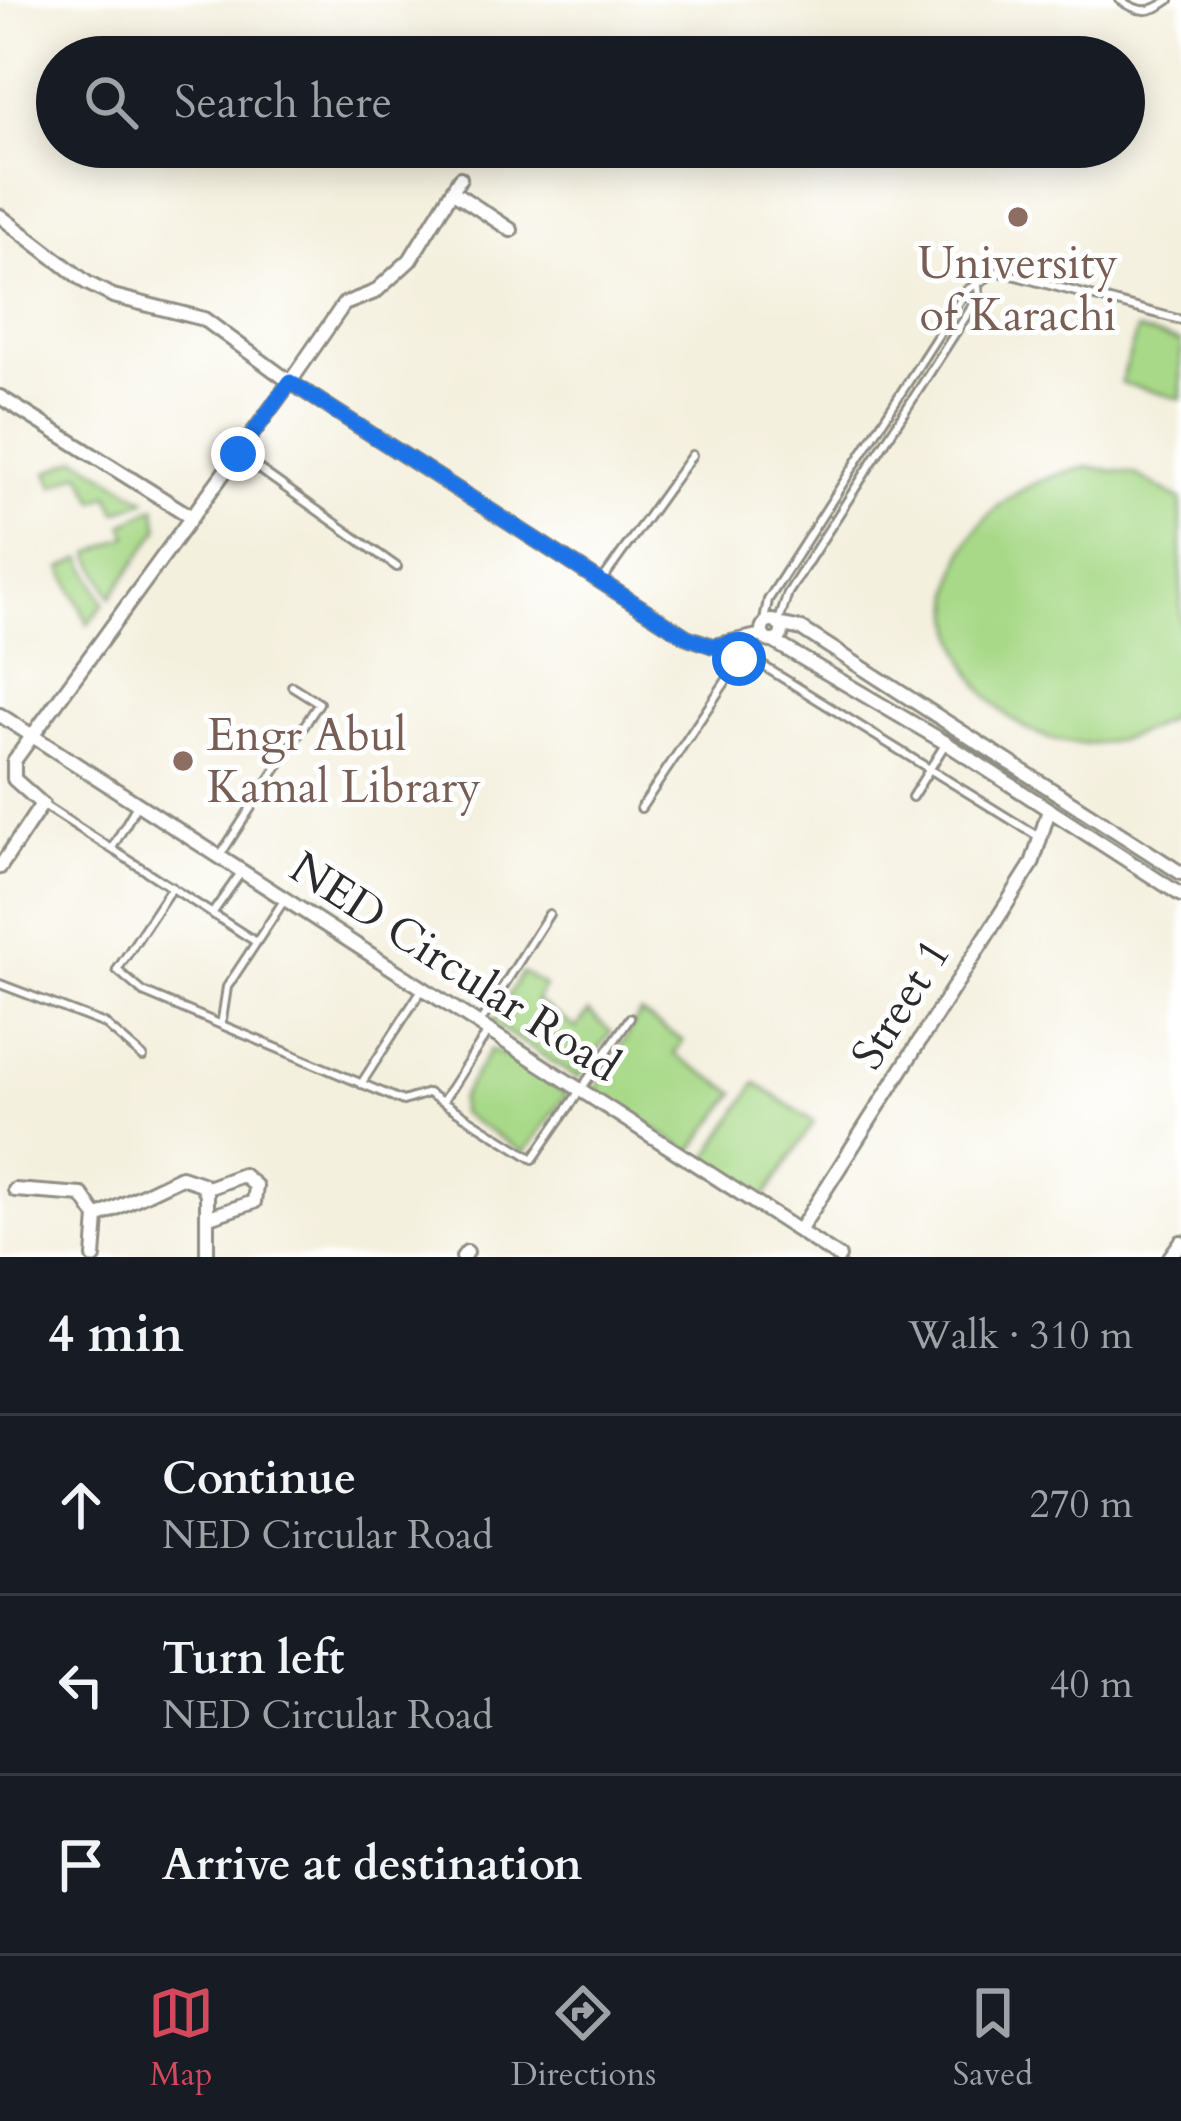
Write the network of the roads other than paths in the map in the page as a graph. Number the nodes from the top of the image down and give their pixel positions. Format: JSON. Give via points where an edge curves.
{"nodes":[{"id":1,"x":1120,"y":0,"type":"edge"},
{"id":2,"x":1169,"y":0,"type":"edge"},
{"id":3,"x":460,"y":178,"type":"dead end"},
{"id":4,"x":452,"y":191,"type":"junction"},
{"id":5,"x":0,"y":215,"type":"edge"},
{"id":6,"x":511,"y":230,"type":"dead end"},
{"id":7,"x":979,"y":286,"type":"junction"},
{"id":8,"x":1181,"y":320,"type":"edge"},
{"id":9,"x":290,"y":382,"type":"junction"},
{"id":10,"x":0,"y":398,"type":"edge"},
{"id":11,"x":238,"y":454,"type":"junction"},
{"id":12,"x":692,"y":455,"type":"dead end"},
{"id":13,"x":190,"y":516,"type":"junction"},
{"id":14,"x":397,"y":567,"type":"dead end"},
{"id":15,"x":600,"y":581,"type":"junction"},
{"id":16,"x":778,"y":624,"type":"junction"},
{"id":17,"x":766,"y":634,"type":"junction"},
{"id":18,"x":742,"y":648,"type":"junction"},
{"id":19,"x":292,"y":686,"type":"dead end"},
{"id":20,"x":0,"y":715,"type":"edge"},
{"id":21,"x":32,"y":734,"type":"junction"},
{"id":22,"x":946,"y":743,"type":"junction"},
{"id":23,"x":930,"y":768,"type":"junction"},
{"id":24,"x":912,"y":797,"type":"dead end"},
{"id":25,"x":42,"y":804,"type":"junction"},
{"id":26,"x":137,"y":806,"type":"junction"},
{"id":27,"x":641,"y":808,"type":"dead end"},
{"id":28,"x":1049,"y":810,"type":"junction"},
{"id":29,"x":1039,"y":837,"type":"junction"},
{"id":30,"x":112,"y":848,"type":"junction"},
{"id":31,"x":220,"y":857,"type":"junction"},
{"id":32,"x":0,"y":867,"type":"edge"},
{"id":33,"x":242,"y":871,"type":"junction"},
{"id":34,"x":1181,"y":873,"type":"edge"},
{"id":35,"x":172,"y":887,"type":"junction"},
{"id":36,"x":1181,"y":896,"type":"edge"},
{"id":37,"x":285,"y":899,"type":"junction"},
{"id":38,"x":214,"y":911,"type":"junction"},
{"id":39,"x":549,"y":914,"type":"dead end"},
{"id":40,"x":254,"y":940,"type":"junction"},
{"id":41,"x":0,"y":984,"type":"edge"},
{"id":42,"x":424,"y":986,"type":"junction"},
{"id":43,"x":630,"y":1018,"type":"dead end"},
{"id":44,"x":222,"y":1020,"type":"junction"},
{"id":45,"x":485,"y":1025,"type":"junction"},
{"id":46,"x":142,"y":1057,"type":"dead end"},
{"id":47,"x":361,"y":1084,"type":"junction"},
{"id":48,"x":581,"y":1092,"type":"junction"},
{"id":49,"x":443,"y":1101,"type":"junction"},
{"id":50,"x":205,"y":1189,"type":"junction"},
{"id":51,"x":15,"y":1190,"type":"dead end"},
{"id":52,"x":97,"y":1216,"type":"junction"},
{"id":53,"x":209,"y":1217,"type":"junction"},
{"id":54,"x":799,"y":1231,"type":"junction"},
{"id":55,"x":1181,"y":1242,"type":"edge"},
{"id":56,"x":94,"y":1257,"type":"edge"},
{"id":57,"x":207,"y":1257,"type":"edge"},
{"id":58,"x":839,"y":1257,"type":"edge"},
{"id":59,"x":1170,"y":1257,"type":"edge"}],
"edges":[{"from":1,"to":2,"type":"lane","via":[[1137,11]]},
{"from":3,"to":4,"type":"street"},
{"from":4,"to":6,"type":"street"},
{"from":4,"to":9,"type":"street","via":[[401,270],[344,304]]},
{"from":5,"to":9,"type":"street","via":[[87,283],[203,319]]},
{"from":7,"to":8,"type":"lane","via":[[1005,273]]},
{"from":7,"to":16,"type":"lane","via":[[980,296],[788,592]]},
{"from":7,"to":17,"type":"lane","via":[[967,290],[774,590]]},
{"from":9,"to":11,"type":"street"},
{"from":9,"to":15,"type":"street"},
{"from":10,"to":13,"type":"street"},
{"from":11,"to":13,"type":"street"},
{"from":11,"to":14,"type":"lane"},
{"from":12,"to":15,"type":"lane"},
{"from":13,"to":21,"type":"street"},
{"from":15,"to":18,"type":"street","via":[[700,642]]},
{"from":16,"to":17,"type":"street","via":[[780,636]]},
{"from":16,"to":34,"type":"street","via":[[802,629]]},
{"from":17,"to":18,"type":"street"},
{"from":17,"to":22,"type":"street"},
{"from":18,"to":23,"type":"lane"},
{"from":18,"to":27,"type":"lane"},
{"from":19,"to":31,"type":"lane","via":[[319,703]]},
{"from":20,"to":21,"type":"street","name":"NED Circular Road"},
{"from":21,"to":25,"type":"street","via":[[12,772]]},
{"from":21,"to":26,"type":"street","name":"NED Circular Road"},
{"from":22,"to":23,"type":"lane"},
{"from":22,"to":28,"type":"street"},
{"from":23,"to":24,"type":"lane"},
{"from":23,"to":29,"type":"lane"},
{"from":25,"to":30,"type":"lane"},
{"from":25,"to":32,"type":"street"},
{"from":26,"to":30,"type":"lane"},
{"from":26,"to":31,"type":"street","name":"NED Circular Road"},
{"from":28,"to":29,"type":"street","name":"Street 1"},
{"from":28,"to":36,"type":"street"},
{"from":29,"to":54,"type":"street","name":"Street 1","via":[[1032,864]]},
{"from":30,"to":35,"type":"lane"},
{"from":31,"to":33,"type":"street","name":"NED Circular Road"},
{"from":33,"to":37,"type":"street","name":"NED Circular Road"},
{"from":33,"to":38,"type":"lane"},
{"from":35,"to":38,"type":"lane"},
{"from":35,"to":44,"type":"lane","via":[[117,970],[143,992]]},
{"from":37,"to":40,"type":"lane"},
{"from":37,"to":42,"type":"street","name":"NED Circular Road"},
{"from":38,"to":40,"type":"lane"},
{"from":39,"to":45,"type":"lane"},
{"from":40,"to":44,"type":"lane","via":[[227,987]]},
{"from":41,"to":46,"type":"lane","via":[[105,1024]]},
{"from":42,"to":45,"type":"street","name":"NED Circular Road"},
{"from":42,"to":47,"type":"lane"},
{"from":43,"to":48,"type":"lane"},
{"from":44,"to":47,"type":"lane"},
{"from":45,"to":48,"type":"street","name":"NED Circular Road"},
{"from":45,"to":49,"type":"lane"},
{"from":47,"to":49,"type":"lane","via":[[403,1101],[428,1093]]},
{"from":48,"to":49,"type":"lane","via":[[533,1159]]},
{"from":48,"to":54,"type":"street","name":"NED Circular Road"},
{"from":50,"to":52,"type":"street","via":[[170,1178]]},
{"from":50,"to":53,"type":"street"},
{"from":50,"to":53,"type":"street","via":[[243,1175],[256,1186],[247,1207]]},
{"from":51,"to":52,"type":"street","via":[[82,1195]]},
{"from":52,"to":56,"type":"street"},
{"from":53,"to":57,"type":"street"},
{"from":54,"to":58,"type":"street","name":"NED Circular Road"},
{"from":55,"to":59,"type":"street"}]}
